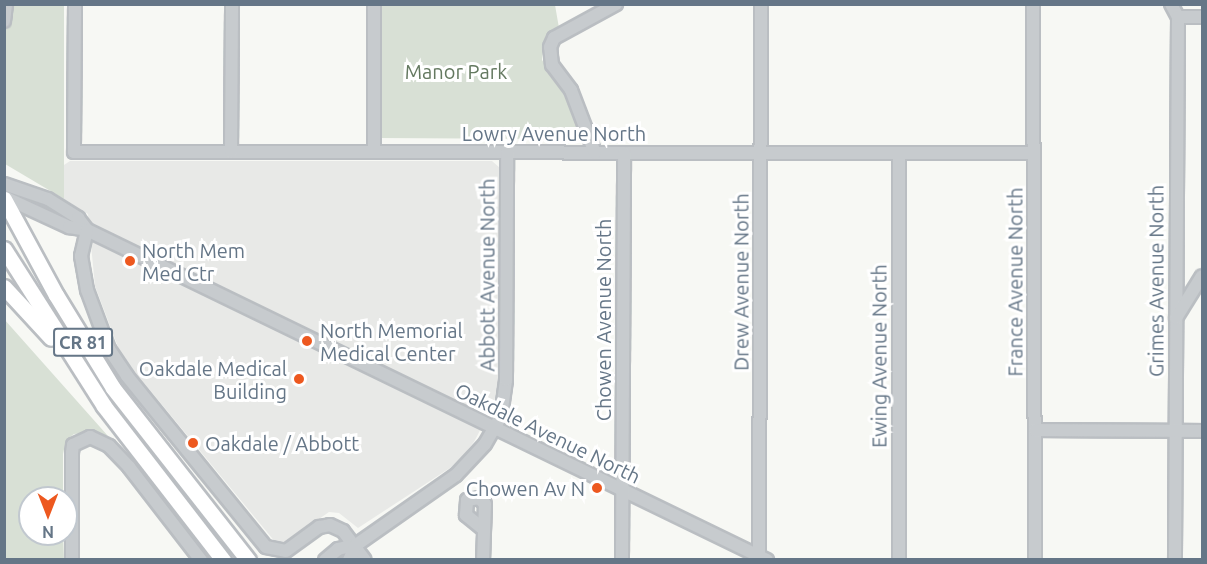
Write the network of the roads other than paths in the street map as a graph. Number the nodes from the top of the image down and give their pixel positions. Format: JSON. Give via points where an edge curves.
{"nodes":[{"id":1,"x":6,"y":4,"type":"edge"},
{"id":2,"x":75,"y":4,"type":"edge"},
{"id":3,"x":232,"y":4,"type":"edge"},
{"id":4,"x":374,"y":4,"type":"edge"},
{"id":5,"x":616,"y":4,"type":"edge"},
{"id":6,"x":761,"y":4,"type":"edge"},
{"id":7,"x":1033,"y":4,"type":"edge"},
{"id":8,"x":1171,"y":4,"type":"edge"},
{"id":9,"x":1178,"y":17,"type":"junction"},
{"id":10,"x":1203,"y":17,"type":"edge"},
{"id":11,"x":4,"y":21,"type":"edge"},
{"id":12,"x":231,"y":152,"type":"junction"},
{"id":13,"x":374,"y":152,"type":"junction"},
{"id":14,"x":507,"y":152,"type":"junction"},
{"id":15,"x":595,"y":153,"type":"junction"},
{"id":16,"x":624,"y":153,"type":"junction"},
{"id":17,"x":761,"y":153,"type":"junction"},
{"id":18,"x":899,"y":153,"type":"junction"},
{"id":19,"x":1034,"y":153,"type":"junction"},
{"id":20,"x":4,"y":184,"type":"edge"},
{"id":21,"x":4,"y":198,"type":"edge"},
{"id":22,"x":87,"y":230,"type":"junction"},
{"id":23,"x":4,"y":249,"type":"edge"},
{"id":24,"x":1203,"y":276,"type":"edge"},
{"id":25,"x":4,"y":286,"type":"edge"},
{"id":26,"x":1176,"y":318,"type":"junction"},
{"id":27,"x":104,"y":406,"type":"junction"},
{"id":28,"x":495,"y":428,"type":"junction"},
{"id":29,"x":1035,"y":430,"type":"junction"},
{"id":30,"x":1175,"y":431,"type":"junction"},
{"id":31,"x":1203,"y":431,"type":"edge"},
{"id":32,"x":622,"y":490,"type":"junction"},
{"id":33,"x":482,"y":528,"type":"dead end"},
{"id":34,"x":356,"y":545,"type":"junction"},
{"id":35,"x":762,"y":558,"type":"edge"},
{"id":36,"x":72,"y":560,"type":"edge"},
{"id":37,"x":201,"y":560,"type":"edge"},
{"id":38,"x":224,"y":560,"type":"edge"},
{"id":39,"x":248,"y":560,"type":"edge"},
{"id":40,"x":325,"y":560,"type":"edge"},
{"id":41,"x":349,"y":560,"type":"edge"},
{"id":42,"x":365,"y":560,"type":"edge"},
{"id":43,"x":483,"y":560,"type":"edge"},
{"id":44,"x":622,"y":560,"type":"edge"},
{"id":45,"x":898,"y":560,"type":"edge"},
{"id":46,"x":1035,"y":560,"type":"edge"},
{"id":47,"x":1175,"y":560,"type":"edge"}],
"edges":[{"from":1,"to":11,"type":"street"},
{"from":2,"to":12,"type":"street","name":"Lowry Avenue North","via":[[74,152]]},
{"from":3,"to":12,"type":"street"},
{"from":4,"to":13,"type":"street"},
{"from":5,"to":15,"type":"street","via":[[554,38],[549,56],[571,90]]},
{"from":6,"to":17,"type":"street","name":"Drew Avenue North"},
{"from":7,"to":19,"type":"street","name":"France Avenue North"},
{"from":8,"to":9,"type":"street","name":"Grimes Avenue North"},
{"from":9,"to":10,"type":"street"},
{"from":9,"to":26,"type":"street","name":"Grimes Avenue North"},
{"from":12,"to":13,"type":"street","name":"Lowry Avenue North"},
{"from":13,"to":14,"type":"street","name":"Lowry Avenue North"},
{"from":14,"to":15,"type":"street","name":"Lowry Avenue North"},
{"from":14,"to":28,"type":"street","name":"Abbott Avenue North","via":[[506,380],[501,416]]},
{"from":15,"to":16,"type":"street","name":"Lowry Avenue North"},
{"from":16,"to":17,"type":"street","name":"Lowry Avenue North"},
{"from":16,"to":32,"type":"street","name":"Chowen Avenue North"},
{"from":17,"to":18,"type":"street","name":"Lowry Avenue North"},
{"from":17,"to":35,"type":"street","name":"Drew Avenue North"},
{"from":18,"to":19,"type":"street","name":"Lowry Avenue North"},
{"from":18,"to":45,"type":"street","name":"Ewing Avenue North"},
{"from":19,"to":29,"type":"street","name":"France Avenue North"},
{"from":20,"to":22,"type":"street","name":"Oakdale Avenue North","via":[[48,199],[78,218]]},
{"from":21,"to":22,"type":"street","name":"Oakdale Avenue North","via":[[69,227]]},
{"from":21,"to":39,"type":"main road","number":"CR 81","via":[[81,338],[154,443]]},
{"from":22,"to":28,"type":"street","name":"Oakdale Avenue North"},
{"from":22,"to":34,"type":"street","via":[[81,256],[87,290],[109,349],[266,547],[286,551],[319,527],[330,525]]},
{"from":23,"to":27,"type":"main road","number":"CR 81"},
{"from":24,"to":26,"type":"street"},
{"from":25,"to":27,"type":"main road"},
{"from":26,"to":30,"type":"street","name":"Grimes Avenue North"},
{"from":27,"to":38,"type":"main road","number":"CR 81"},
{"from":28,"to":32,"type":"street","name":"Oakdale Avenue North"},
{"from":28,"to":34,"type":"street","name":"Abbott Avenue North","via":[[474,459],[456,475]]},
{"from":29,"to":30,"type":"street"},
{"from":29,"to":46,"type":"street","name":"France Avenue North"},
{"from":30,"to":31,"type":"street"},
{"from":30,"to":47,"type":"street","name":"Grimes Avenue North"},
{"from":32,"to":35,"type":"street","name":"Oakdale Avenue North"},
{"from":32,"to":44,"type":"street","name":"Chowen Avenue North"},
{"from":33,"to":43,"type":"street"},
{"from":34,"to":40,"type":"street","name":"Abbott Avenue North","via":[[338,549]]},
{"from":34,"to":41,"type":"street","name":"Abbott Avenue North"},
{"from":34,"to":42,"type":"street"},
{"from":36,"to":37,"type":"street","via":[[72,453],[73,445],[83,437],[109,446]]}]}
